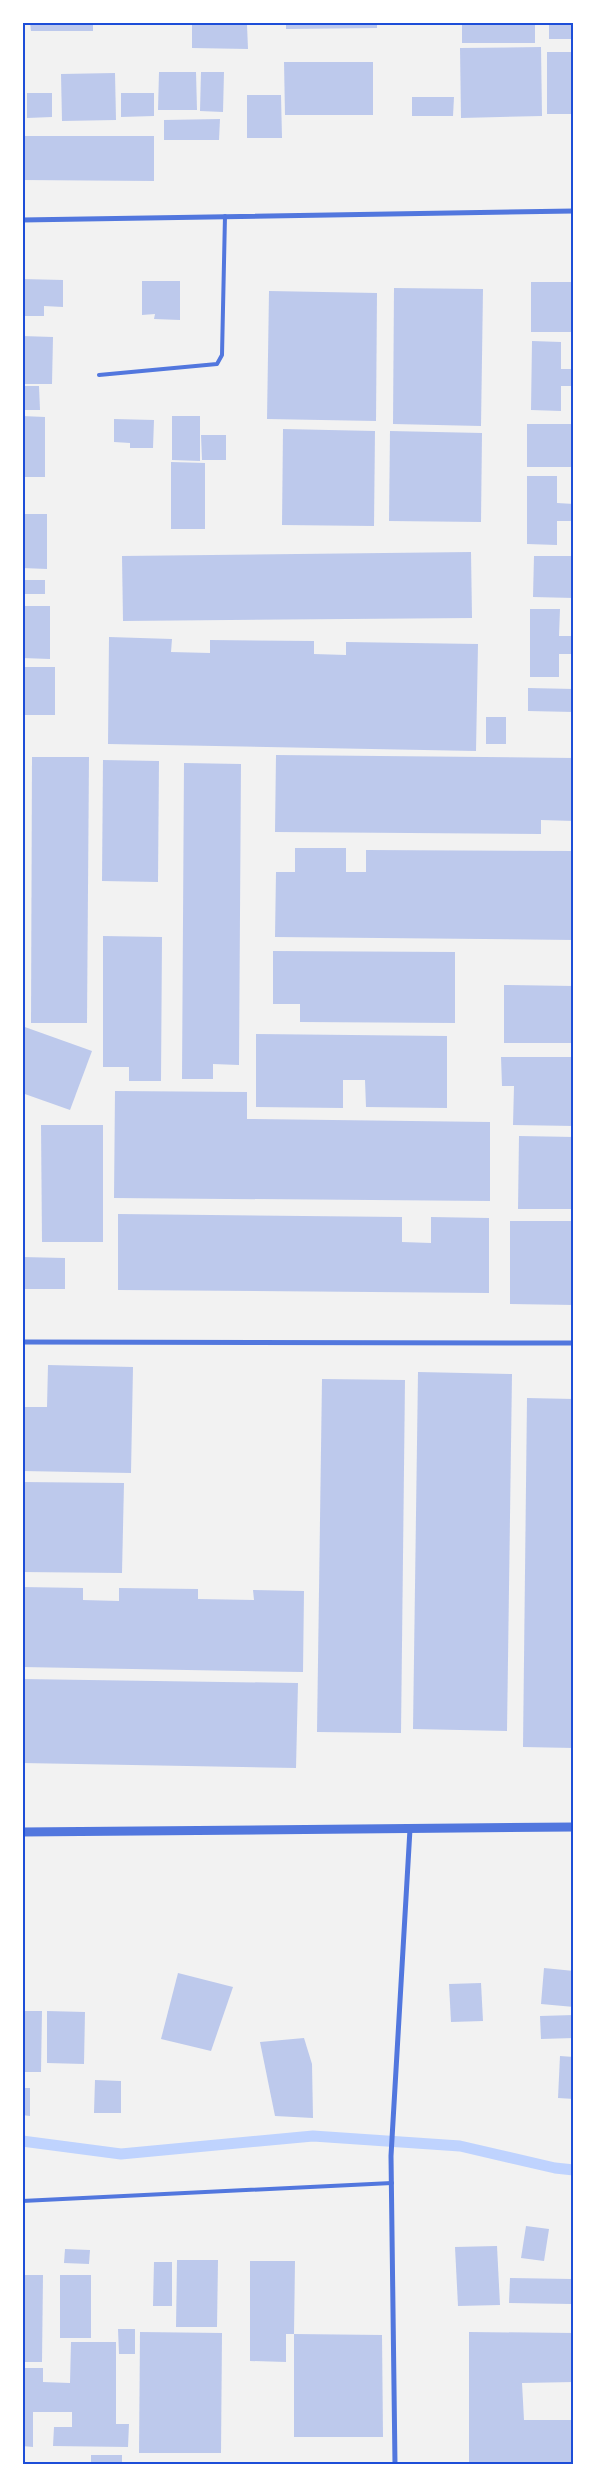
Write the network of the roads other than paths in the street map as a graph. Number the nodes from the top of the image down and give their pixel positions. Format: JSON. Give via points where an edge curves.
{"nodes":[{"id":1,"x":574,"y":211,"type":"edge"},
{"id":2,"x":225,"y":216,"type":"junction"},
{"id":3,"x":22,"y":220,"type":"edge"},
{"id":4,"x":99,"y":375,"type":"dead end"},
{"id":5,"x":22,"y":1342,"type":"edge"},
{"id":6,"x":574,"y":1342,"type":"edge"},
{"id":7,"x":574,"y":1828,"type":"edge"},
{"id":8,"x":410,"y":1829,"type":"junction"},
{"id":9,"x":22,"y":1832,"type":"edge"},
{"id":10,"x":392,"y":2183,"type":"junction"},
{"id":11,"x":22,"y":2201,"type":"edge"},
{"id":12,"x":395,"y":2464,"type":"edge"}],
"edges":[{"from":1,"to":2,"type":"street"},
{"from":2,"to":3,"type":"street"},
{"from":2,"to":4,"type":"lane","via":[[222,355],[217,364]]},
{"from":5,"to":6,"type":"street"},
{"from":7,"to":8,"type":"street"},
{"from":8,"to":9,"type":"street"},
{"from":8,"to":10,"type":"street","via":[[393,2114]]},
{"from":10,"to":11,"type":"lane"},
{"from":10,"to":12,"type":"street"}]}
